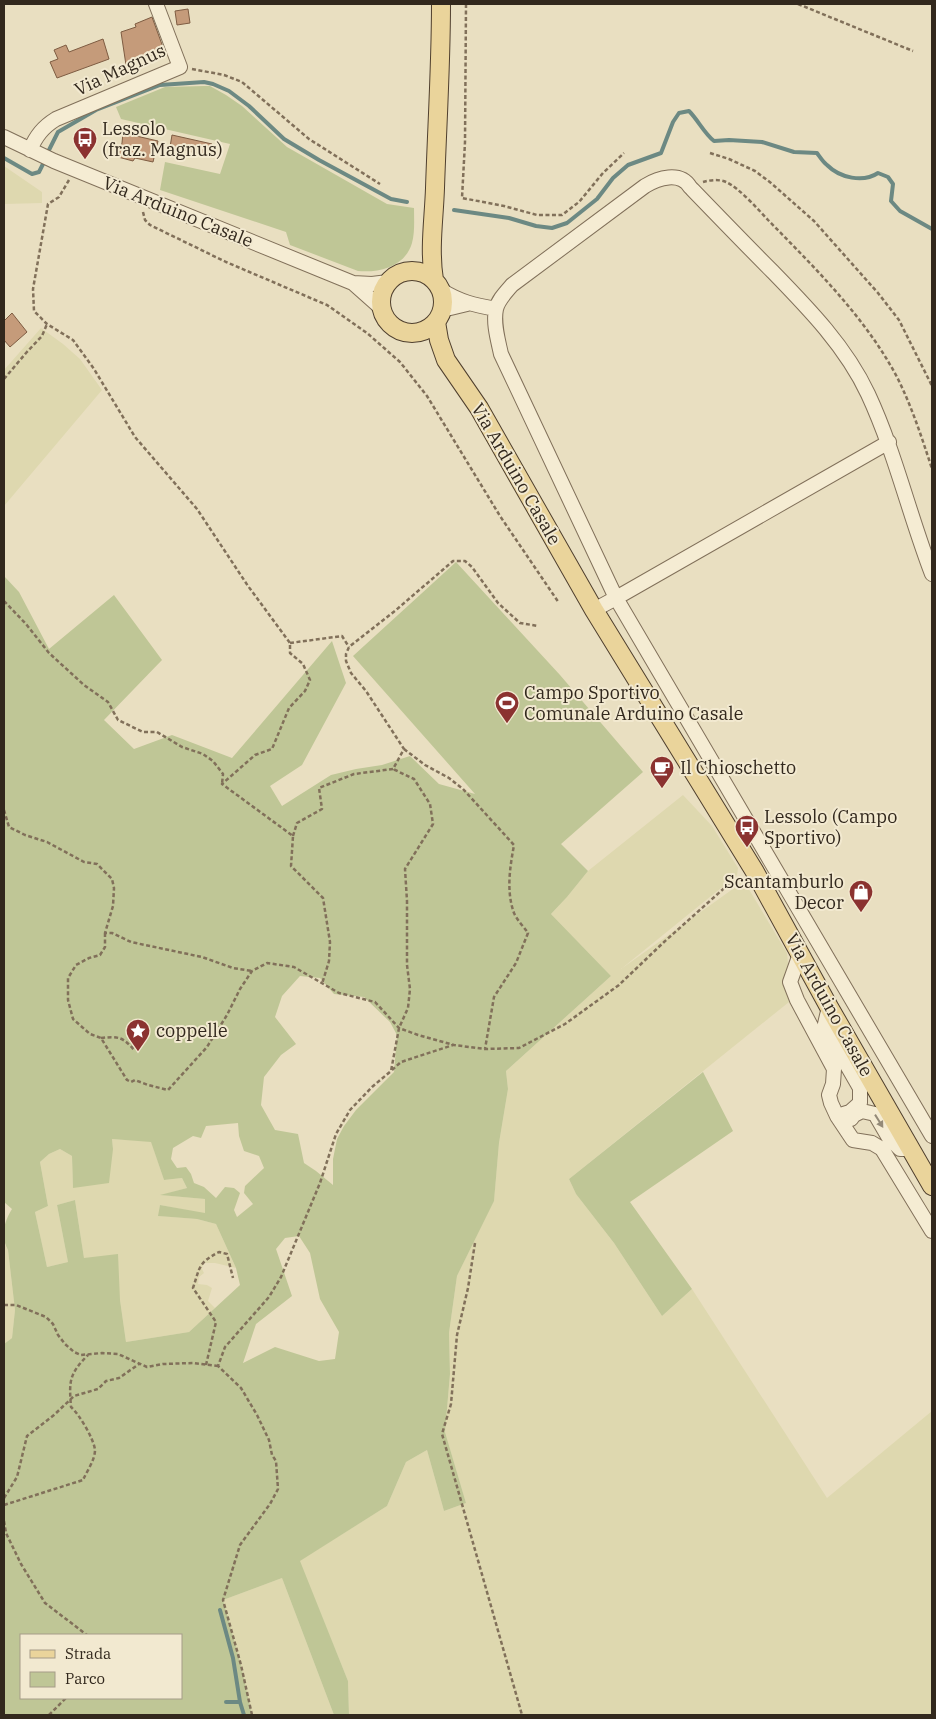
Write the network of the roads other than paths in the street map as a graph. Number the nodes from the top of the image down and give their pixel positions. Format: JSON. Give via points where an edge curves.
{"nodes":[{"id":1,"x":156,"y":4,"type":"edge"},
{"id":2,"x":441,"y":4,"type":"edge"},
{"id":3,"x":4,"y":137,"type":"edge"},
{"id":4,"x":33,"y":152,"type":"junction"},
{"id":5,"x":432,"y":232,"type":"junction"},
{"id":6,"x":416,"y":271,"type":"junction"},
{"id":7,"x":388,"y":282,"type":"junction"},
{"id":8,"x":353,"y":283,"type":"junction"},
{"id":9,"x":437,"y":285,"type":"junction"},
{"id":10,"x":468,"y":304,"type":"junction"},
{"id":11,"x":380,"y":307,"type":"junction"},
{"id":12,"x":496,"y":309,"type":"junction"},
{"id":13,"x":439,"y":316,"type":"junction"},
{"id":14,"x":413,"y":334,"type":"junction"},
{"id":15,"x":446,"y":360,"type":"junction"},
{"id":16,"x":888,"y":442,"type":"junction"},
{"id":17,"x":932,"y":574,"type":"edge"},
{"id":18,"x":616,"y":598,"type":"junction"},
{"id":19,"x":594,"y":610,"type":"junction"},
{"id":20,"x":800,"y":954,"type":"junction"},
{"id":21,"x":829,"y":1006,"type":"junction"},
{"id":22,"x":841,"y":1122,"type":"junction"},
{"id":23,"x":932,"y":1136,"type":"edge"},
{"id":24,"x":911,"y":1149,"type":"junction"},
{"id":25,"x":932,"y":1186,"type":"edge"},
{"id":26,"x":932,"y":1230,"type":"edge"}],
"edges":[{"from":1,"to":4,"type":"street","name":"Via Magnus","via":[[180,67],[56,120],[44,127],[34,140]]},
{"from":2,"to":5,"type":"main road"},
{"from":3,"to":4,"type":"street","name":"Via Arduino Casale"},
{"from":4,"to":8,"type":"street","name":"Via Arduino Casale"},
{"from":5,"to":6,"type":"main road"},
{"from":5,"to":9,"type":"main road","via":[[432,265]]},
{"from":6,"to":7,"type":"main road","via":[[400,273]]},
{"from":6,"to":9,"type":"main road","via":[[426,274]]},
{"from":7,"to":8,"type":"street"},
{"from":7,"to":11,"type":"main road","via":[[380,297]]},
{"from":8,"to":11,"type":"street"},
{"from":9,"to":10,"type":"street","via":[[454,299]]},
{"from":9,"to":13,"type":"main road","via":[[443,301]]},
{"from":10,"to":12,"type":"street"},
{"from":10,"to":13,"type":"street"},
{"from":11,"to":14,"type":"main road","via":[[392,327]]},
{"from":12,"to":16,"type":"street","via":[[512,285],[645,186],[654,180],[676,178],[687,182],[833,338],[868,393]]},
{"from":12,"to":18,"type":"street","name":"Via Arduino Casale","via":[[501,354]]},
{"from":13,"to":14,"type":"main road","via":[[423,332]]},
{"from":13,"to":15,"type":"main road","via":[[439,340]]},
{"from":14,"to":15,"type":"main road"},
{"from":15,"to":19,"type":"main road","name":"Via Arduino Casale","via":[[479,408]]},
{"from":16,"to":17,"type":"street"},
{"from":16,"to":18,"type":"street"},
{"from":18,"to":19,"type":"street"},
{"from":18,"to":23,"type":"street","name":"Via Arduino Casale"},
{"from":19,"to":20,"type":"main road","name":"Via Arduino Casale","via":[[756,872]]},
{"from":20,"to":21,"type":"main road","name":"Via Arduino Casale"},
{"from":20,"to":22,"type":"street","via":[[790,982],[834,1069],[829,1095]]},
{"from":21,"to":22,"type":"street","via":[[825,1024],[860,1088],[860,1103]]},
{"from":21,"to":24,"type":"main road","name":"Via Arduino Casale"},
{"from":22,"to":24,"type":"street","one_way":true,"via":[[862,1111],[875,1114],[889,1138],[900,1149]]},
{"from":22,"to":26,"type":"street","via":[[853,1140],[872,1143],[882,1149]]},
{"from":24,"to":25,"type":"main road","name":"Via Arduino Casale"}]}
